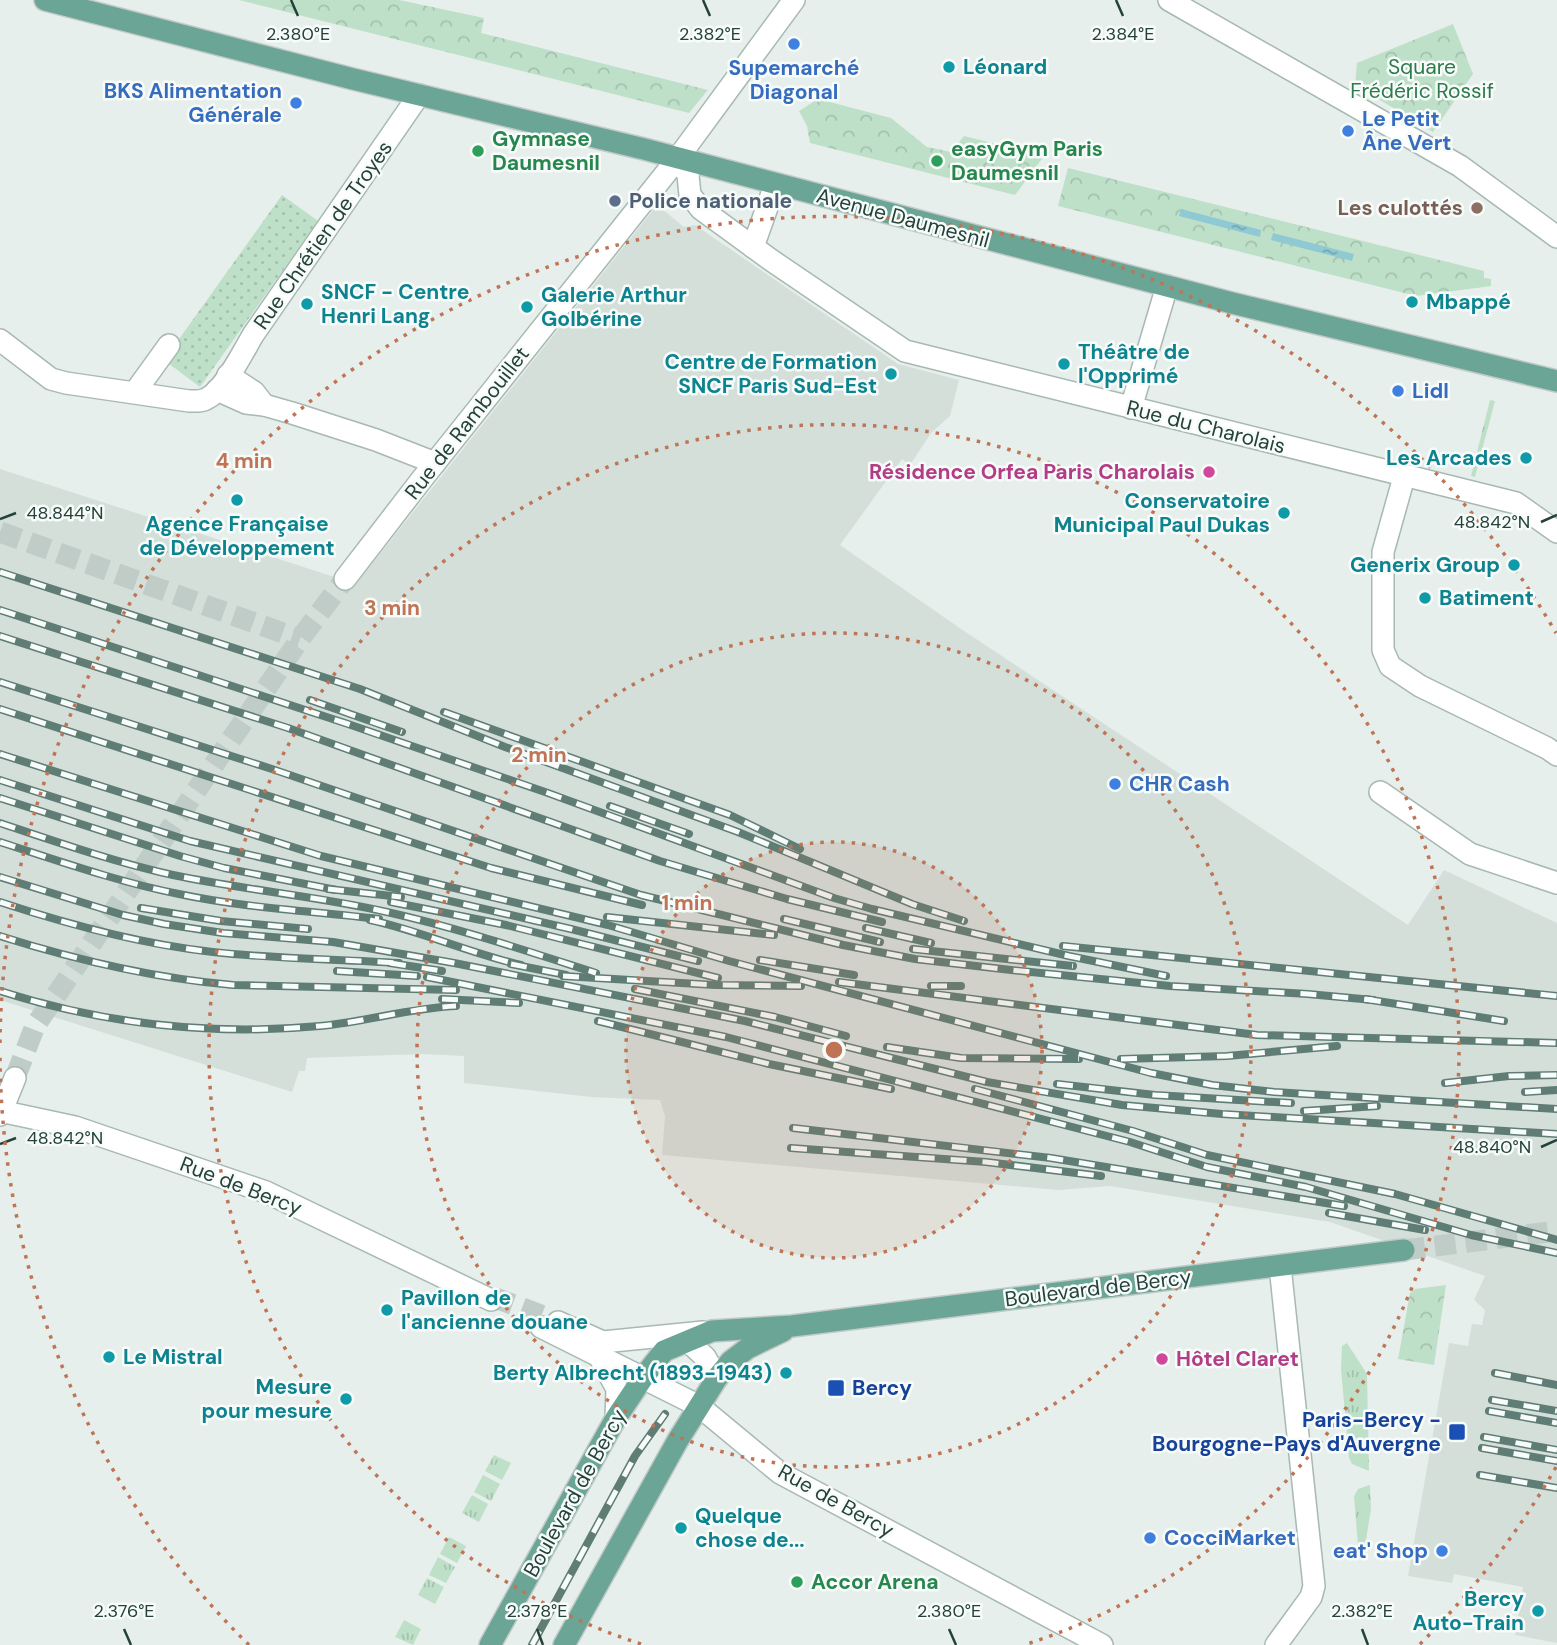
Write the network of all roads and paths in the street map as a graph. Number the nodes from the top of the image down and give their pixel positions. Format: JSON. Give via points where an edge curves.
{"nodes":[{"id":1,"x":45,"y":0,"type":"edge"},
{"id":2,"x":794,"y":0,"type":"edge"},
{"id":3,"x":1168,"y":0,"type":"edge"},
{"id":4,"x":419,"y":96,"type":"junction"},
{"id":5,"x":678,"y":158,"type":"junction"},
{"id":6,"x":775,"y":185,"type":"junction"},
{"id":7,"x":1557,"y":237,"type":"edge"},
{"id":8,"x":753,"y":247,"type":"junction"},
{"id":9,"x":1167,"y":286,"type":"junction"},
{"id":10,"x":0,"y":340,"type":"edge"},
{"id":11,"x":169,"y":345,"type":"dead end"},
{"id":12,"x":1557,"y":381,"type":"edge"},
{"id":13,"x":223,"y":382,"type":"junction"},
{"id":14,"x":135,"y":392,"type":"junction"},
{"id":15,"x":1131,"y":408,"type":"junction"},
{"id":16,"x":435,"y":463,"type":"junction"},
{"id":17,"x":1404,"y":477,"type":"junction"},
{"id":18,"x":1557,"y":531,"type":"edge"},
{"id":19,"x":345,"y":579,"type":"tunnel mouth"},
{"id":20,"x":1557,"y":755,"type":"edge"},
{"id":21,"x":1380,"y":792,"type":"dead end"},
{"id":22,"x":1557,"y":883,"type":"edge"},
{"id":23,"x":15,"y":1078,"type":"tunnel mouth"},
{"id":24,"x":1,"y":1113,"type":"edge"},
{"id":25,"x":1404,"y":1250,"type":"tunnel mouth"},
{"id":26,"x":1280,"y":1266,"type":"junction"},
{"id":27,"x":492,"y":1299,"type":"tunnel mouth"},
{"id":28,"x":792,"y":1326,"type":"junction"},
{"id":29,"x":685,"y":1337,"type":"junction"},
{"id":30,"x":600,"y":1358,"type":"junction"},
{"id":31,"x":717,"y":1378,"type":"junction"},
{"id":32,"x":642,"y":1379,"type":"junction"},
{"id":33,"x":699,"y":1406,"type":"junction"},
{"id":34,"x":617,"y":1418,"type":"junction"},
{"id":35,"x":490,"y":1645,"type":"edge"},
{"id":36,"x":564,"y":1645,"type":"edge"},
{"id":37,"x":1102,"y":1645,"type":"edge"},
{"id":38,"x":1276,"y":1645,"type":"edge"}],
"edges":[{"from":1,"to":4,"type":"main road","name":"Avenue Daumesnil"},
{"from":2,"to":5,"type":"street","name":"Rue de Rambouillet"},
{"from":3,"to":7,"type":"street","via":[[1460,166]]},
{"from":4,"to":5,"type":"main road","name":"Avenue Daumesnil"},
{"from":4,"to":13,"type":"street","name":"Rue Chrétien de Troyes"},
{"from":5,"to":6,"type":"main road","name":"Avenue Daumesnil"},
{"from":5,"to":8,"type":"street","name":"Rue du Charolais","via":[[688,175],[690,195],[701,209]]},
{"from":5,"to":16,"type":"street","name":"Rue de Rambouillet"},
{"from":6,"to":8,"type":"street"},
{"from":6,"to":9,"type":"main road","name":"Avenue Daumesnil"},
{"from":8,"to":15,"type":"street","name":"Rue du Charolais","via":[[905,351]]},
{"from":9,"to":12,"type":"main road","name":"Avenue Daumesnil"},
{"from":9,"to":15,"type":"street"},
{"from":10,"to":14,"type":"street","via":[[51,379]]},
{"from":11,"to":14,"type":"street"},
{"from":13,"to":14,"type":"street","via":[[199,401]]},
{"from":13,"to":16,"type":"street","via":[[254,392],[264,405]]},
{"from":15,"to":17,"type":"street","name":"Rue du Charolais"},
{"from":16,"to":19,"type":"street","name":"Rue de Rambouillet"},
{"from":17,"to":18,"type":"street","name":"Rue du Charolais","via":[[1516,503]]},
{"from":17,"to":20,"type":"street","via":[[1383,552],[1384,650],[1390,666],[1420,686]]},
{"from":21,"to":22,"type":"street","via":[[1469,854]]},
{"from":23,"to":24,"type":"street"},
{"from":24,"to":27,"type":"street","name":"Rue de Bercy","via":[[75,1127],[266,1192]]},
{"from":25,"to":26,"type":"main road","name":"Boulevard de Bercy"},
{"from":26,"to":28,"type":"main road","name":"Boulevard de Bercy"},
{"from":26,"to":38,"type":"street","via":[[1314,1586]]},
{"from":28,"to":29,"type":"main road","name":"Boulevard de Bercy"},
{"from":28,"to":31,"type":"main road","name":"Boulevard de Bercy","via":[[748,1348]]},
{"from":29,"to":30,"type":"street","name":"Rue de Bercy","via":[[603,1342],[543,1322]]},
{"from":29,"to":31,"type":"street"},
{"from":29,"to":32,"type":"main road","name":"Boulevard de Bercy","via":[[664,1351]]},
{"from":30,"to":32,"type":"street","name":"Rue de Bercy"},
{"from":30,"to":34,"type":"street","via":[[617,1385]]},
{"from":31,"to":33,"type":"main road","name":"Boulevard de Bercy"},
{"from":32,"to":33,"type":"street","name":"Rue de Bercy"},
{"from":32,"to":34,"type":"main road","name":"Boulevard de Bercy"},
{"from":33,"to":36,"type":"main road","name":"Boulevard de Bercy"},
{"from":33,"to":37,"type":"street","name":"Rue de Bercy","via":[[780,1473]]},
{"from":34,"to":35,"type":"main road","name":"Boulevard de Bercy"}]}
